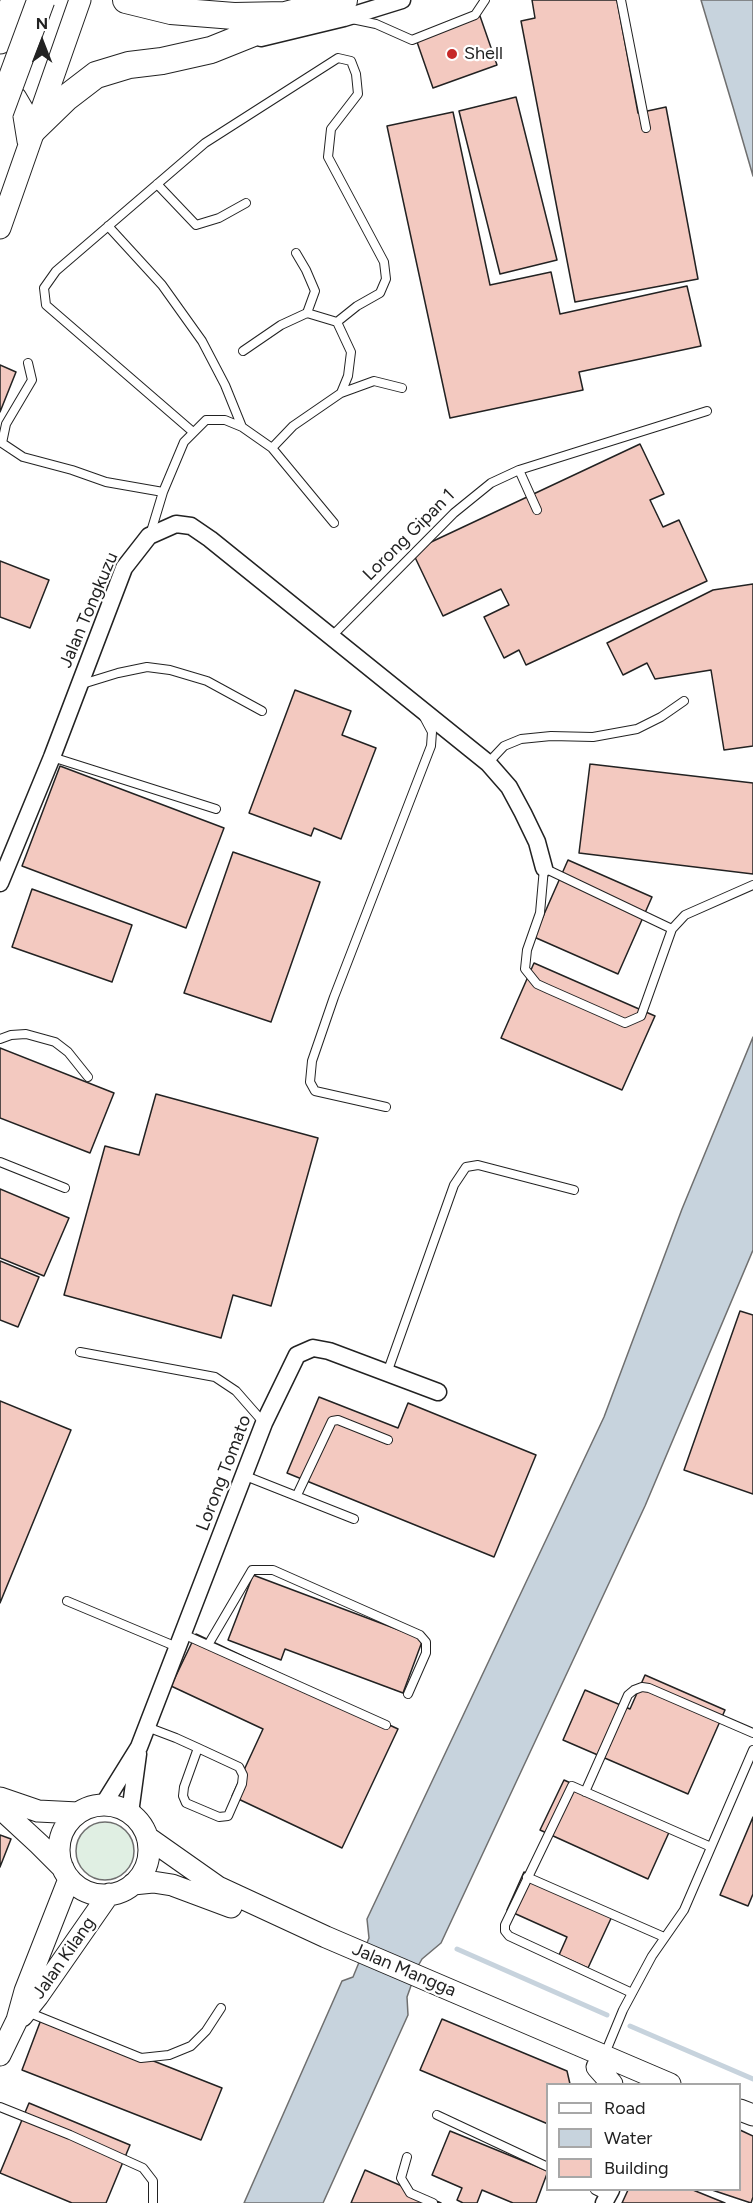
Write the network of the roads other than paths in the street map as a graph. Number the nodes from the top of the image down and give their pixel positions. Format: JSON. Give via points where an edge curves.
{"nodes":[{"id":1,"x":15,"y":0,"type":"edge"},
{"id":2,"x":41,"y":0,"type":"edge"},
{"id":3,"x":80,"y":0,"type":"edge"},
{"id":4,"x":126,"y":0,"type":"edge"},
{"id":5,"x":402,"y":0,"type":"edge"},
{"id":6,"x":485,"y":0,"type":"edge"},
{"id":7,"x":621,"y":0,"type":"edge"},
{"id":8,"x":344,"y":9,"type":"edge"},
{"id":9,"x":285,"y":15,"type":"junction"},
{"id":10,"x":326,"y":21,"type":"junction"},
{"id":11,"x":0,"y":40,"type":"edge"},
{"id":12,"x":211,"y":50,"type":"junction"},
{"id":13,"x":0,"y":86,"type":"edge"},
{"id":14,"x":0,"y":111,"type":"edge"},
{"id":15,"x":646,"y":128,"type":"dead end"},
{"id":16,"x":31,"y":136,"type":"junction"},
{"id":17,"x":157,"y":184,"type":"junction"},
{"id":18,"x":246,"y":203,"type":"dead end"},
{"id":19,"x":108,"y":226,"type":"junction"},
{"id":20,"x":0,"y":228,"type":"edge"},
{"id":21,"x":296,"y":253,"type":"dead end"},
{"id":22,"x":307,"y":313,"type":"junction"},
{"id":23,"x":337,"y":322,"type":"junction"},
{"id":24,"x":243,"y":351,"type":"dead end"},
{"id":25,"x":28,"y":363,"type":"dead end"},
{"id":26,"x":402,"y":388,"type":"dead end"},
{"id":27,"x":341,"y":393,"type":"junction"},
{"id":28,"x":707,"y":411,"type":"dead end"},
{"id":29,"x":242,"y":427,"type":"junction"},
{"id":30,"x":194,"y":432,"type":"junction"},
{"id":31,"x":272,"y":448,"type":"junction"},
{"id":32,"x":519,"y":470,"type":"junction"},
{"id":33,"x":162,"y":492,"type":"junction"},
{"id":34,"x":537,"y":510,"type":"dead end"},
{"id":35,"x":334,"y":524,"type":"dead end"},
{"id":36,"x":150,"y":536,"type":"junction"},
{"id":37,"x":332,"y":636,"type":"junction"},
{"id":38,"x":79,"y":685,"type":"junction"},
{"id":39,"x":684,"y":701,"type":"dead end"},
{"id":40,"x":420,"y":708,"type":"junction"},
{"id":41,"x":262,"y":711,"type":"dead end"},
{"id":42,"x":52,"y":757,"type":"junction"},
{"id":43,"x":488,"y":763,"type":"junction"},
{"id":44,"x":216,"y":809,"type":"dead end"},
{"id":45,"x":544,"y":868,"type":"junction"},
{"id":46,"x":0,"y":883,"type":"edge"},
{"id":47,"x":753,"y":885,"type":"edge"},
{"id":48,"x":672,"y":929,"type":"junction"},
{"id":49,"x":0,"y":1039,"type":"edge"},
{"id":50,"x":88,"y":1077,"type":"dead end"},
{"id":51,"x":386,"y":1107,"type":"dead end"},
{"id":52,"x":0,"y":1162,"type":"edge"},
{"id":53,"x":65,"y":1188,"type":"dead end"},
{"id":54,"x":574,"y":1190,"type":"dead end"},
{"id":55,"x":80,"y":1352,"type":"dead end"},
{"id":56,"x":387,"y":1373,"type":"junction"},
{"id":57,"x":438,"y":1392,"type":"dead end"},
{"id":58,"x":264,"y":1423,"type":"junction"},
{"id":59,"x":388,"y":1440,"type":"dead end"},
{"id":60,"x":243,"y":1475,"type":"junction"},
{"id":61,"x":297,"y":1495,"type":"junction"},
{"id":62,"x":354,"y":1520,"type":"dead end"},
{"id":63,"x":67,"y":1601,"type":"dead end"},
{"id":64,"x":180,"y":1641,"type":"junction"},
{"id":65,"x":208,"y":1645,"type":"junction"},
{"id":66,"x":408,"y":1694,"type":"dead end"},
{"id":67,"x":386,"y":1725,"type":"dead end"},
{"id":68,"x":147,"y":1727,"type":"junction"},
{"id":69,"x":753,"y":1733,"type":"edge"},
{"id":70,"x":139,"y":1747,"type":"junction"},
{"id":71,"x":198,"y":1748,"type":"junction"},
{"id":72,"x":753,"y":1750,"type":"edge"},
{"id":73,"x":585,"y":1792,"type":"junction"},
{"id":74,"x":0,"y":1798,"type":"edge"},
{"id":75,"x":102,"y":1805,"type":"junction"},
{"id":76,"x":0,"y":1808,"type":"edge"},
{"id":77,"x":78,"y":1812,"type":"junction"},
{"id":78,"x":130,"y":1812,"type":"junction"},
{"id":79,"x":147,"y":1837,"type":"junction"},
{"id":80,"x":711,"y":1847,"type":"junction"},
{"id":81,"x":66,"y":1873,"type":"junction"},
{"id":82,"x":527,"y":1877,"type":"junction"},
{"id":83,"x":133,"y":1884,"type":"junction"},
{"id":84,"x":109,"y":1894,"type":"junction"},
{"id":85,"x":664,"y":1937,"type":"junction"},
{"id":86,"x":324,"y":1942,"type":"junction"},
{"id":87,"x":632,"y":1993,"type":"junction"},
{"id":88,"x":221,"y":2008,"type":"dead end"},
{"id":89,"x":21,"y":2013,"type":"junction"},
{"id":90,"x":0,"y":2055,"type":"edge"},
{"id":91,"x":601,"y":2062,"type":"junction"},
{"id":92,"x":611,"y":2083,"type":"edge"},
{"id":93,"x":635,"y":2083,"type":"edge"},
{"id":94,"x":663,"y":2083,"type":"edge"},
{"id":95,"x":0,"y":2108,"type":"edge"},
{"id":96,"x":436,"y":2115,"type":"dead end"},
{"id":97,"x":407,"y":2157,"type":"dead end"},
{"id":98,"x":546,"y":2166,"type":"edge"},
{"id":99,"x":153,"y":2203,"type":"edge"},
{"id":100,"x":433,"y":2203,"type":"edge"}],
"edges":[{"from":1,"to":11,"type":"highway"},
{"from":2,"to":14,"type":"highway","bridge":true},
{"from":3,"to":16,"type":"street"},
{"from":4,"to":9,"type":"main road","via":[[171,11]]},
{"from":5,"to":8,"type":"street"},
{"from":6,"to":8,"type":"lane","via":[[475,15],[412,40]]},
{"from":7,"to":15,"type":"lane"},
{"from":8,"to":9,"type":"main road"},
{"from":8,"to":10,"type":"street"},
{"from":9,"to":10,"type":"street"},
{"from":9,"to":12,"type":"main road","via":[[261,30]]},
{"from":10,"to":12,"type":"street"},
{"from":12,"to":16,"type":"main road","via":[[96,75],[66,98]]},
{"from":13,"to":16,"type":"street","via":[[16,98]]},
{"from":16,"to":20,"type":"street"},
{"from":17,"to":18,"type":"lane","via":[[196,225]]},
{"from":17,"to":19,"type":"lane"},
{"from":17,"to":23,"type":"lane","via":[[205,143],[338,58],[351,61],[358,94],[331,129],[328,157],[384,262],[386,279],[380,293]]},
{"from":19,"to":29,"type":"lane","via":[[162,285],[202,342]]},
{"from":19,"to":30,"type":"lane","via":[[56,271],[44,288],[45,305]]},
{"from":21,"to":22,"type":"lane","via":[[315,291]]},
{"from":22,"to":23,"type":"lane"},
{"from":22,"to":24,"type":"lane"},
{"from":23,"to":27,"type":"lane","via":[[351,352]]},
{"from":25,"to":33,"type":"lane","via":[[32,380],[6,424],[3,443],[23,457],[106,482]]},
{"from":26,"to":27,"type":"lane","via":[[374,381]]},
{"from":27,"to":31,"type":"lane","via":[[293,426]]},
{"from":28,"to":32,"type":"lane","name":"Lorong Gipan 1"},
{"from":29,"to":30,"type":"lane","via":[[225,420],[206,420]]},
{"from":29,"to":31,"type":"lane"},
{"from":30,"to":33,"type":"lane","via":[[184,442]]},
{"from":31,"to":35,"type":"lane"},
{"from":32,"to":34,"type":"lane"},
{"from":32,"to":37,"type":"lane","name":"Lorong Gipan 1","via":[[491,483],[467,501]]},
{"from":33,"to":36,"type":"lane"},
{"from":36,"to":37,"type":"street","name":"Jalan Tongkuzu","via":[[176,524],[191,526]]},
{"from":36,"to":38,"type":"street","name":"Jalan Tongkuzu","via":[[124,568]]},
{"from":37,"to":40,"type":"street","name":"Jalan Tongkuzu"},
{"from":38,"to":41,"type":"lane","via":[[147,667],[170,670],[207,681]]},
{"from":38,"to":42,"type":"street","name":"Jalan Tongkuzu"},
{"from":39,"to":43,"type":"lane","via":[[637,729],[593,737],[521,739],[504,746]]},
{"from":40,"to":43,"type":"street","name":"Jalan Tongkuzu"},
{"from":40,"to":51,"type":"lane","via":[[432,732],[431,746],[334,997],[312,1060],[310,1082],[315,1091]]},
{"from":42,"to":44,"type":"lane"},
{"from":42,"to":46,"type":"street","name":"Jalan Tongkuzu"},
{"from":43,"to":45,"type":"street","name":"Jalan Tongkuzu","via":[[509,787],[523,813]]},
{"from":45,"to":48,"type":"lane"},
{"from":45,"to":48,"type":"lane","via":[[540,913],[525,969],[537,984],[625,1023],[641,1016]]},
{"from":47,"to":48,"type":"lane","via":[[685,915]]},
{"from":49,"to":50,"type":"lane","via":[[26,1034],[55,1042]]},
{"from":52,"to":53,"type":"lane"},
{"from":54,"to":56,"type":"lane","via":[[478,1165],[466,1167],[454,1185]]},
{"from":55,"to":58,"type":"lane","via":[[215,1377],[236,1391]]},
{"from":56,"to":57,"type":"street","name":"Lorong Tomato"},
{"from":56,"to":58,"type":"street","name":"Lorong Tomato","via":[[313,1348],[297,1355]]},
{"from":58,"to":60,"type":"street","name":"Lorong Tomato"},
{"from":59,"to":61,"type":"lane","via":[[332,1421]]},
{"from":60,"to":61,"type":"lane"},
{"from":60,"to":64,"type":"street","name":"Lorong Tomato"},
{"from":61,"to":62,"type":"lane"},
{"from":63,"to":64,"type":"lane"},
{"from":64,"to":65,"type":"lane"},
{"from":64,"to":68,"type":"street","name":"Lorong Tomato"},
{"from":65,"to":66,"type":"lane","via":[[252,1570],[273,1570],[420,1635],[426,1642],[426,1653]]},
{"from":65,"to":67,"type":"lane"},
{"from":68,"to":70,"type":"street","name":"Lorong Tomato"},
{"from":68,"to":71,"type":"lane"},
{"from":69,"to":73,"type":"lane","via":[[649,1688],[634,1690],[628,1695]]},
{"from":70,"to":75,"type":"street","name":"Lorong Tomato"},
{"from":70,"to":78,"type":"street","name":"Lorong Tomato"},
{"from":71,"to":71,"type":"lane","via":[[239,1767],[243,1775],[228,1816],[219,1817],[186,1803],[184,1787]]},
{"from":72,"to":80,"type":"lane"},
{"from":73,"to":80,"type":"lane"},
{"from":73,"to":82,"type":"lane","via":[[572,1786]]},
{"from":74,"to":77,"type":"street","via":[[38,1811]]},
{"from":75,"to":77,"type":"street"},
{"from":75,"to":78,"type":"street"},
{"from":76,"to":81,"type":"street"},
{"from":77,"to":81,"type":"street","via":[[69,1821],[59,1844]]},
{"from":78,"to":79,"type":"street","name":"Jalan Mangga"},
{"from":79,"to":83,"type":"street","via":[[147,1862]]},
{"from":79,"to":86,"type":"street","name":"Jalan Mangga","via":[[218,1887]]},
{"from":80,"to":85,"type":"lane","via":[[684,1910]]},
{"from":81,"to":84,"type":"street","via":[[84,1890]]},
{"from":81,"to":89,"type":"street","name":"Jalan Kilang"},
{"from":82,"to":85,"type":"lane"},
{"from":82,"to":87,"type":"lane","via":[[505,1932]]},
{"from":83,"to":84,"type":"street","name":"Jalan Mangga"},
{"from":83,"to":86,"type":"street","name":"Jalan Mangga","via":[[153,1882],[205,1895]]},
{"from":84,"to":89,"type":"street","name":"Jalan Kilang"},
{"from":85,"to":87,"type":"lane"},
{"from":86,"to":91,"type":"street","name":"Jalan Mangga"},
{"from":87,"to":91,"type":"lane"},
{"from":88,"to":89,"type":"lane","via":[[191,2046],[169,2055],[141,2058]]},
{"from":89,"to":90,"type":"street","name":"Jalan Kilang"},
{"from":91,"to":92,"type":"street"},
{"from":91,"to":93,"type":"street","name":"Jalan Mangga"},
{"from":91,"to":94,"type":"street","name":"Jalan Mangga"},
{"from":95,"to":99,"type":"lane","via":[[142,2168],[153,2181]]},
{"from":96,"to":98,"type":"lane"},
{"from":97,"to":100,"type":"lane","via":[[401,2178],[410,2193]]}]}
